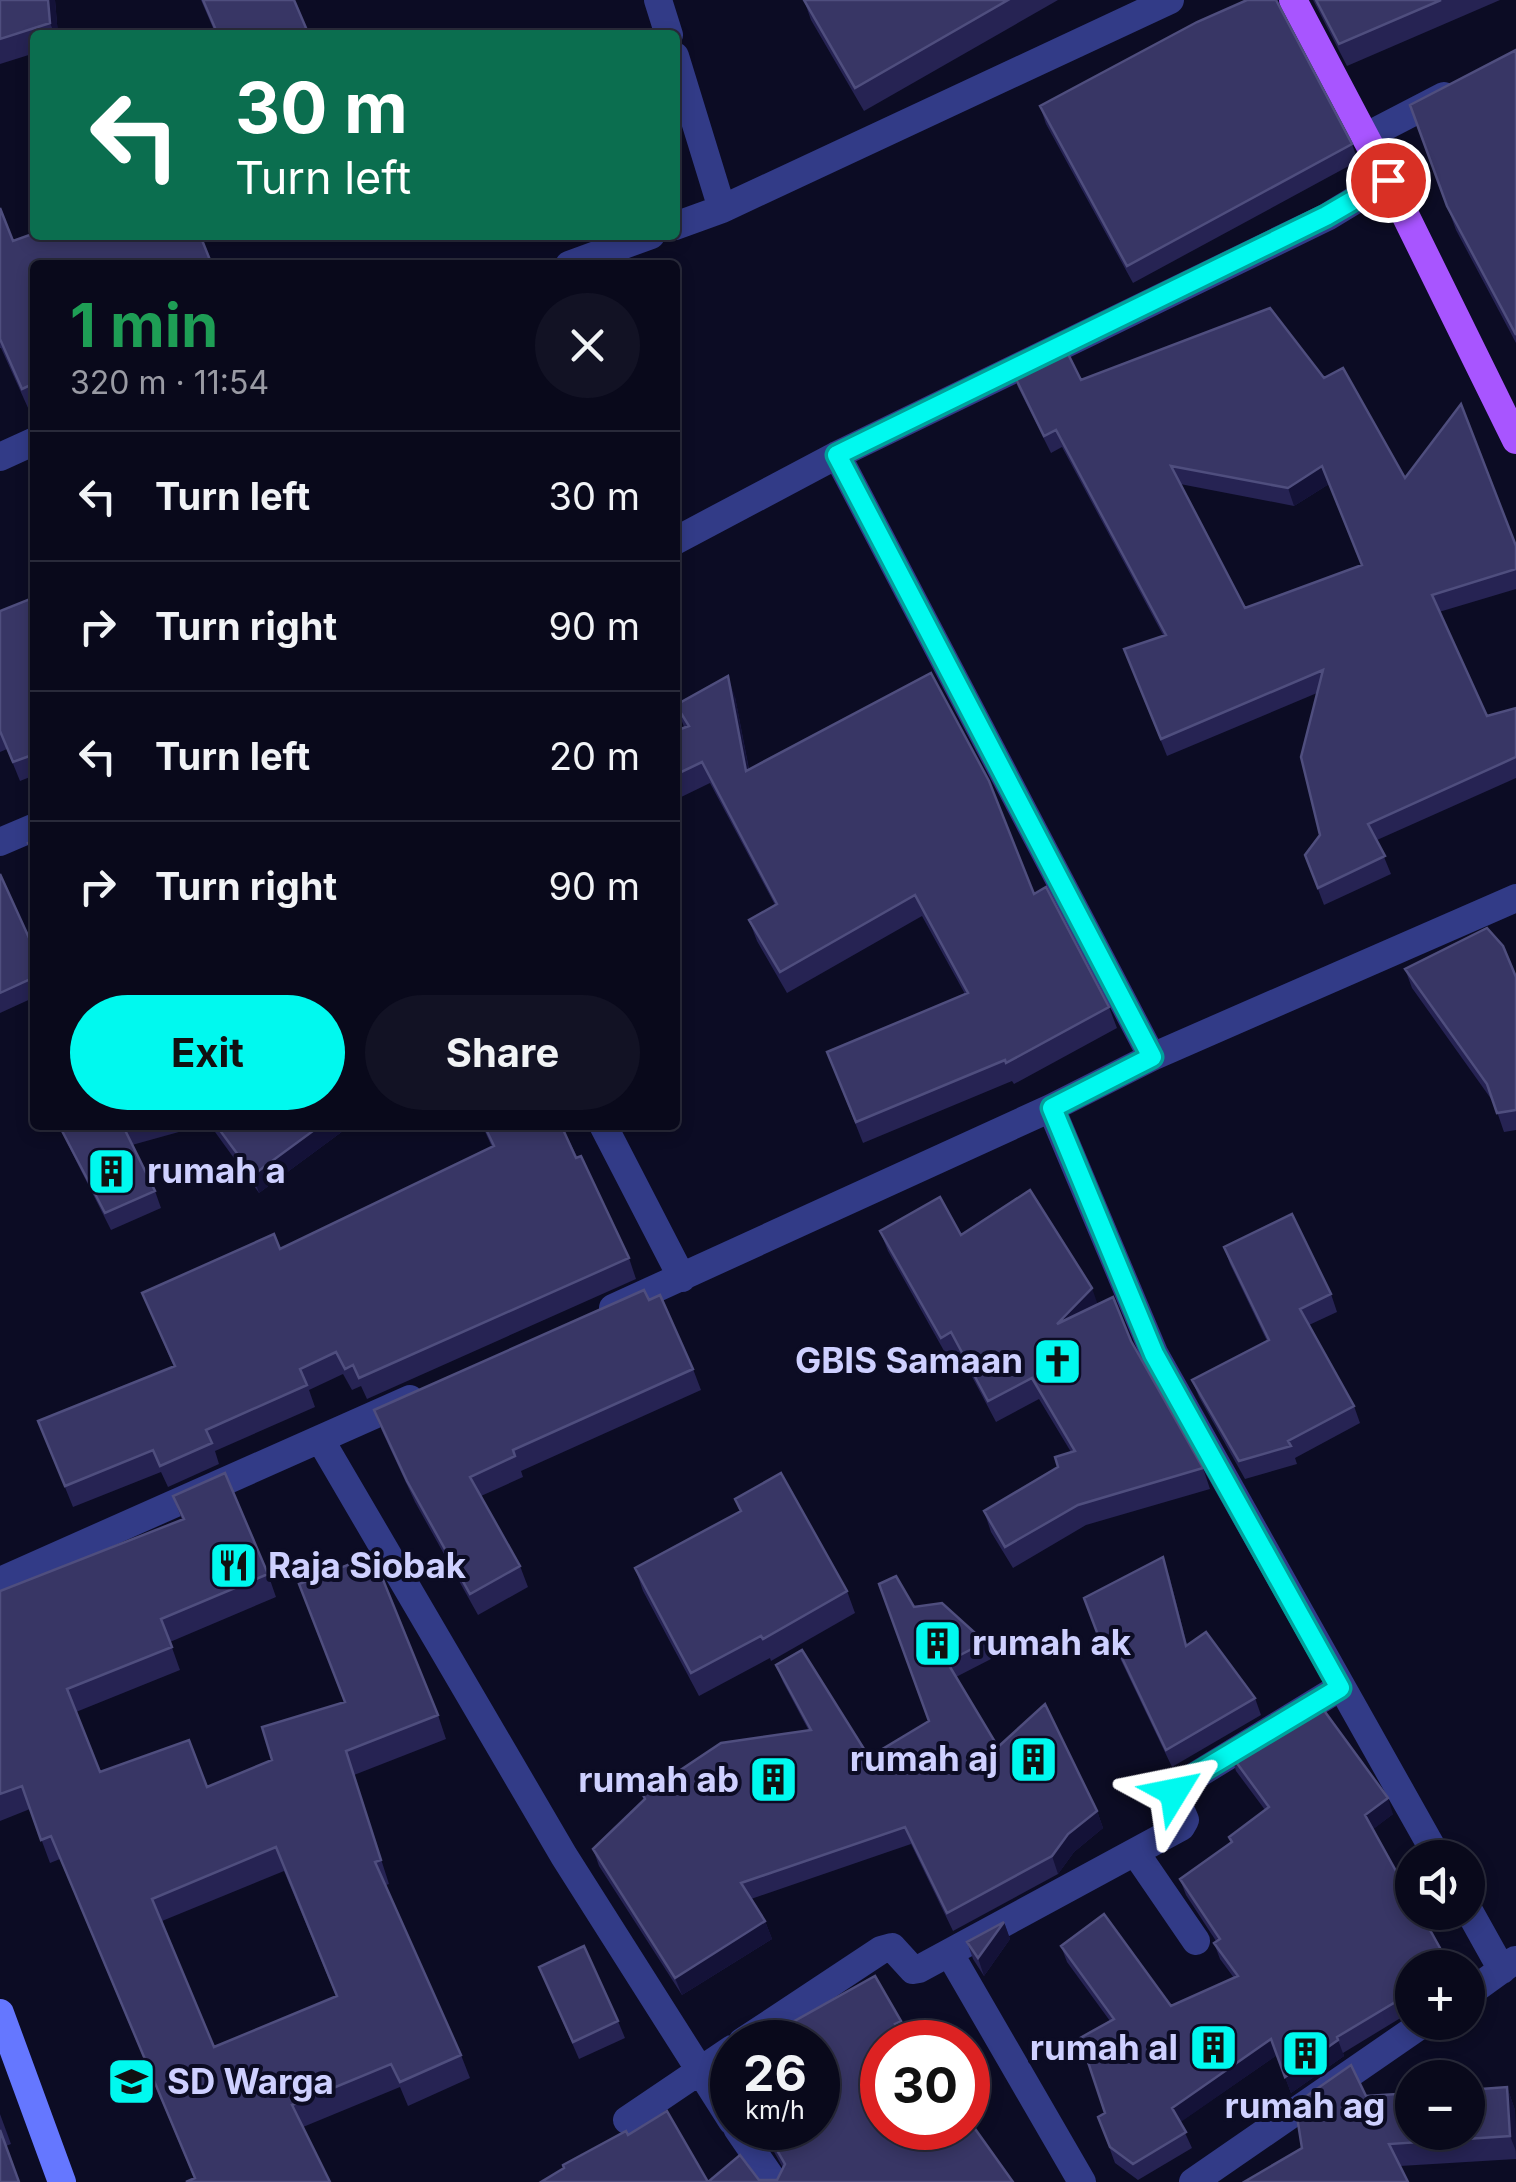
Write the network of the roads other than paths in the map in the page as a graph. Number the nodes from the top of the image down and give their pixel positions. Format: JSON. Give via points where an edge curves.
{"nodes":[{"id":1,"x":658,"y":0,"type":"edge"},
{"id":2,"x":1170,"y":0,"type":"edge"},
{"id":3,"x":1293,"y":0,"type":"edge"},
{"id":4,"x":667,"y":30,"type":"edge"},
{"id":5,"x":680,"y":72,"type":"edge"},
{"id":6,"x":1463,"y":86,"type":"edge"},
{"id":7,"x":1366,"y":137,"type":"junction"},
{"id":8,"x":1388,"y":180,"type":"junction"},
{"id":9,"x":722,"y":209,"type":"junction"},
{"id":10,"x":680,"y":224,"type":"edge"},
{"id":11,"x":638,"y":240,"type":"edge"},
{"id":12,"x":584,"y":260,"type":"edge"},
{"id":13,"x":1516,"y":440,"type":"edge"},
{"id":14,"x":30,"y":444,"type":"edge"},
{"id":15,"x":837,"y":455,"type":"junction"},
{"id":16,"x":0,"y":457,"type":"edge"},
{"id":17,"x":680,"y":538,"type":"edge"},
{"id":18,"x":30,"y":828,"type":"edge"},
{"id":19,"x":0,"y":842,"type":"edge"},
{"id":20,"x":1516,"y":898,"type":"edge"},
{"id":21,"x":1152,"y":1057,"type":"junction"},
{"id":22,"x":1052,"y":1108,"type":"junction"},
{"id":23,"x":607,"y":1130,"type":"edge"},
{"id":24,"x":682,"y":1278,"type":"junction"},
{"id":25,"x":591,"y":1318,"type":"edge"},
{"id":26,"x":428,"y":1390,"type":"edge"},
{"id":27,"x":320,"y":1438,"type":"junction"},
{"id":28,"x":0,"y":1581,"type":"edge"},
{"id":29,"x":1340,"y":1688,"type":"junction"},
{"id":30,"x":1428,"y":1840,"type":"edge"},
{"id":31,"x":1135,"y":1852,"type":"junction"},
{"id":32,"x":1483,"y":1930,"type":"edge"},
{"id":33,"x":1196,"y":1940,"type":"dead end"},
{"id":34,"x":950,"y":1954,"type":"junction"},
{"id":35,"x":1509,"y":1965,"type":"edge"},
{"id":36,"x":1485,"y":1982,"type":"edge"},
{"id":37,"x":0,"y":2013,"type":"edge"},
{"id":38,"x":775,"y":2020,"type":"edge"},
{"id":39,"x":1400,"y":2040,"type":"edge"},
{"id":40,"x":710,"y":2063,"type":"edge"},
{"id":41,"x":699,"y":2071,"type":"junction"},
{"id":42,"x":710,"y":2088,"type":"edge"},
{"id":43,"x":626,"y":2120,"type":"dead end"},
{"id":44,"x":752,"y":2150,"type":"edge"},
{"id":45,"x":1199,"y":2180,"type":"edge"},
{"id":46,"x":62,"y":2182,"type":"edge"},
{"id":47,"x":774,"y":2182,"type":"edge"},
{"id":48,"x":1082,"y":2182,"type":"edge"}],
"edges":[{"from":1,"to":4,"type":"street"},
{"from":2,"to":9,"type":"street"},
{"from":3,"to":7,"type":"main road"},
{"from":5,"to":9,"type":"street"},
{"from":6,"to":7,"type":"street"},
{"from":7,"to":8,"type":"main road"},
{"from":8,"to":13,"type":"main road"},
{"from":8,"to":15,"type":"street"},
{"from":9,"to":10,"type":"street"},
{"from":11,"to":12,"type":"street"},
{"from":14,"to":16,"type":"street"},
{"from":15,"to":17,"type":"street"},
{"from":15,"to":21,"type":"street"},
{"from":18,"to":19,"type":"street"},
{"from":20,"to":21,"type":"street"},
{"from":21,"to":22,"type":"street"},
{"from":22,"to":24,"type":"street"},
{"from":22,"to":29,"type":"street","via":[[1154,1354]]},
{"from":23,"to":24,"type":"street"},
{"from":24,"to":25,"type":"street"},
{"from":26,"to":27,"type":"street"},
{"from":27,"to":28,"type":"street"},
{"from":27,"to":41,"type":"street","via":[[564,1856]]},
{"from":29,"to":30,"type":"street"},
{"from":29,"to":31,"type":"street","via":[[1177,1787],[1183,1826]]},
{"from":31,"to":33,"type":"street"},
{"from":31,"to":34,"type":"street"},
{"from":32,"to":35,"type":"street"},
{"from":34,"to":38,"type":"street","via":[[913,1970],[894,1948],[881,1950]]},
{"from":34,"to":48,"type":"street"},
{"from":35,"to":36,"type":"street"},
{"from":37,"to":46,"type":"main road"},
{"from":39,"to":45,"type":"street"},
{"from":40,"to":41,"type":"street"},
{"from":41,"to":42,"type":"street"},
{"from":41,"to":43,"type":"street"},
{"from":44,"to":47,"type":"street"}]}
